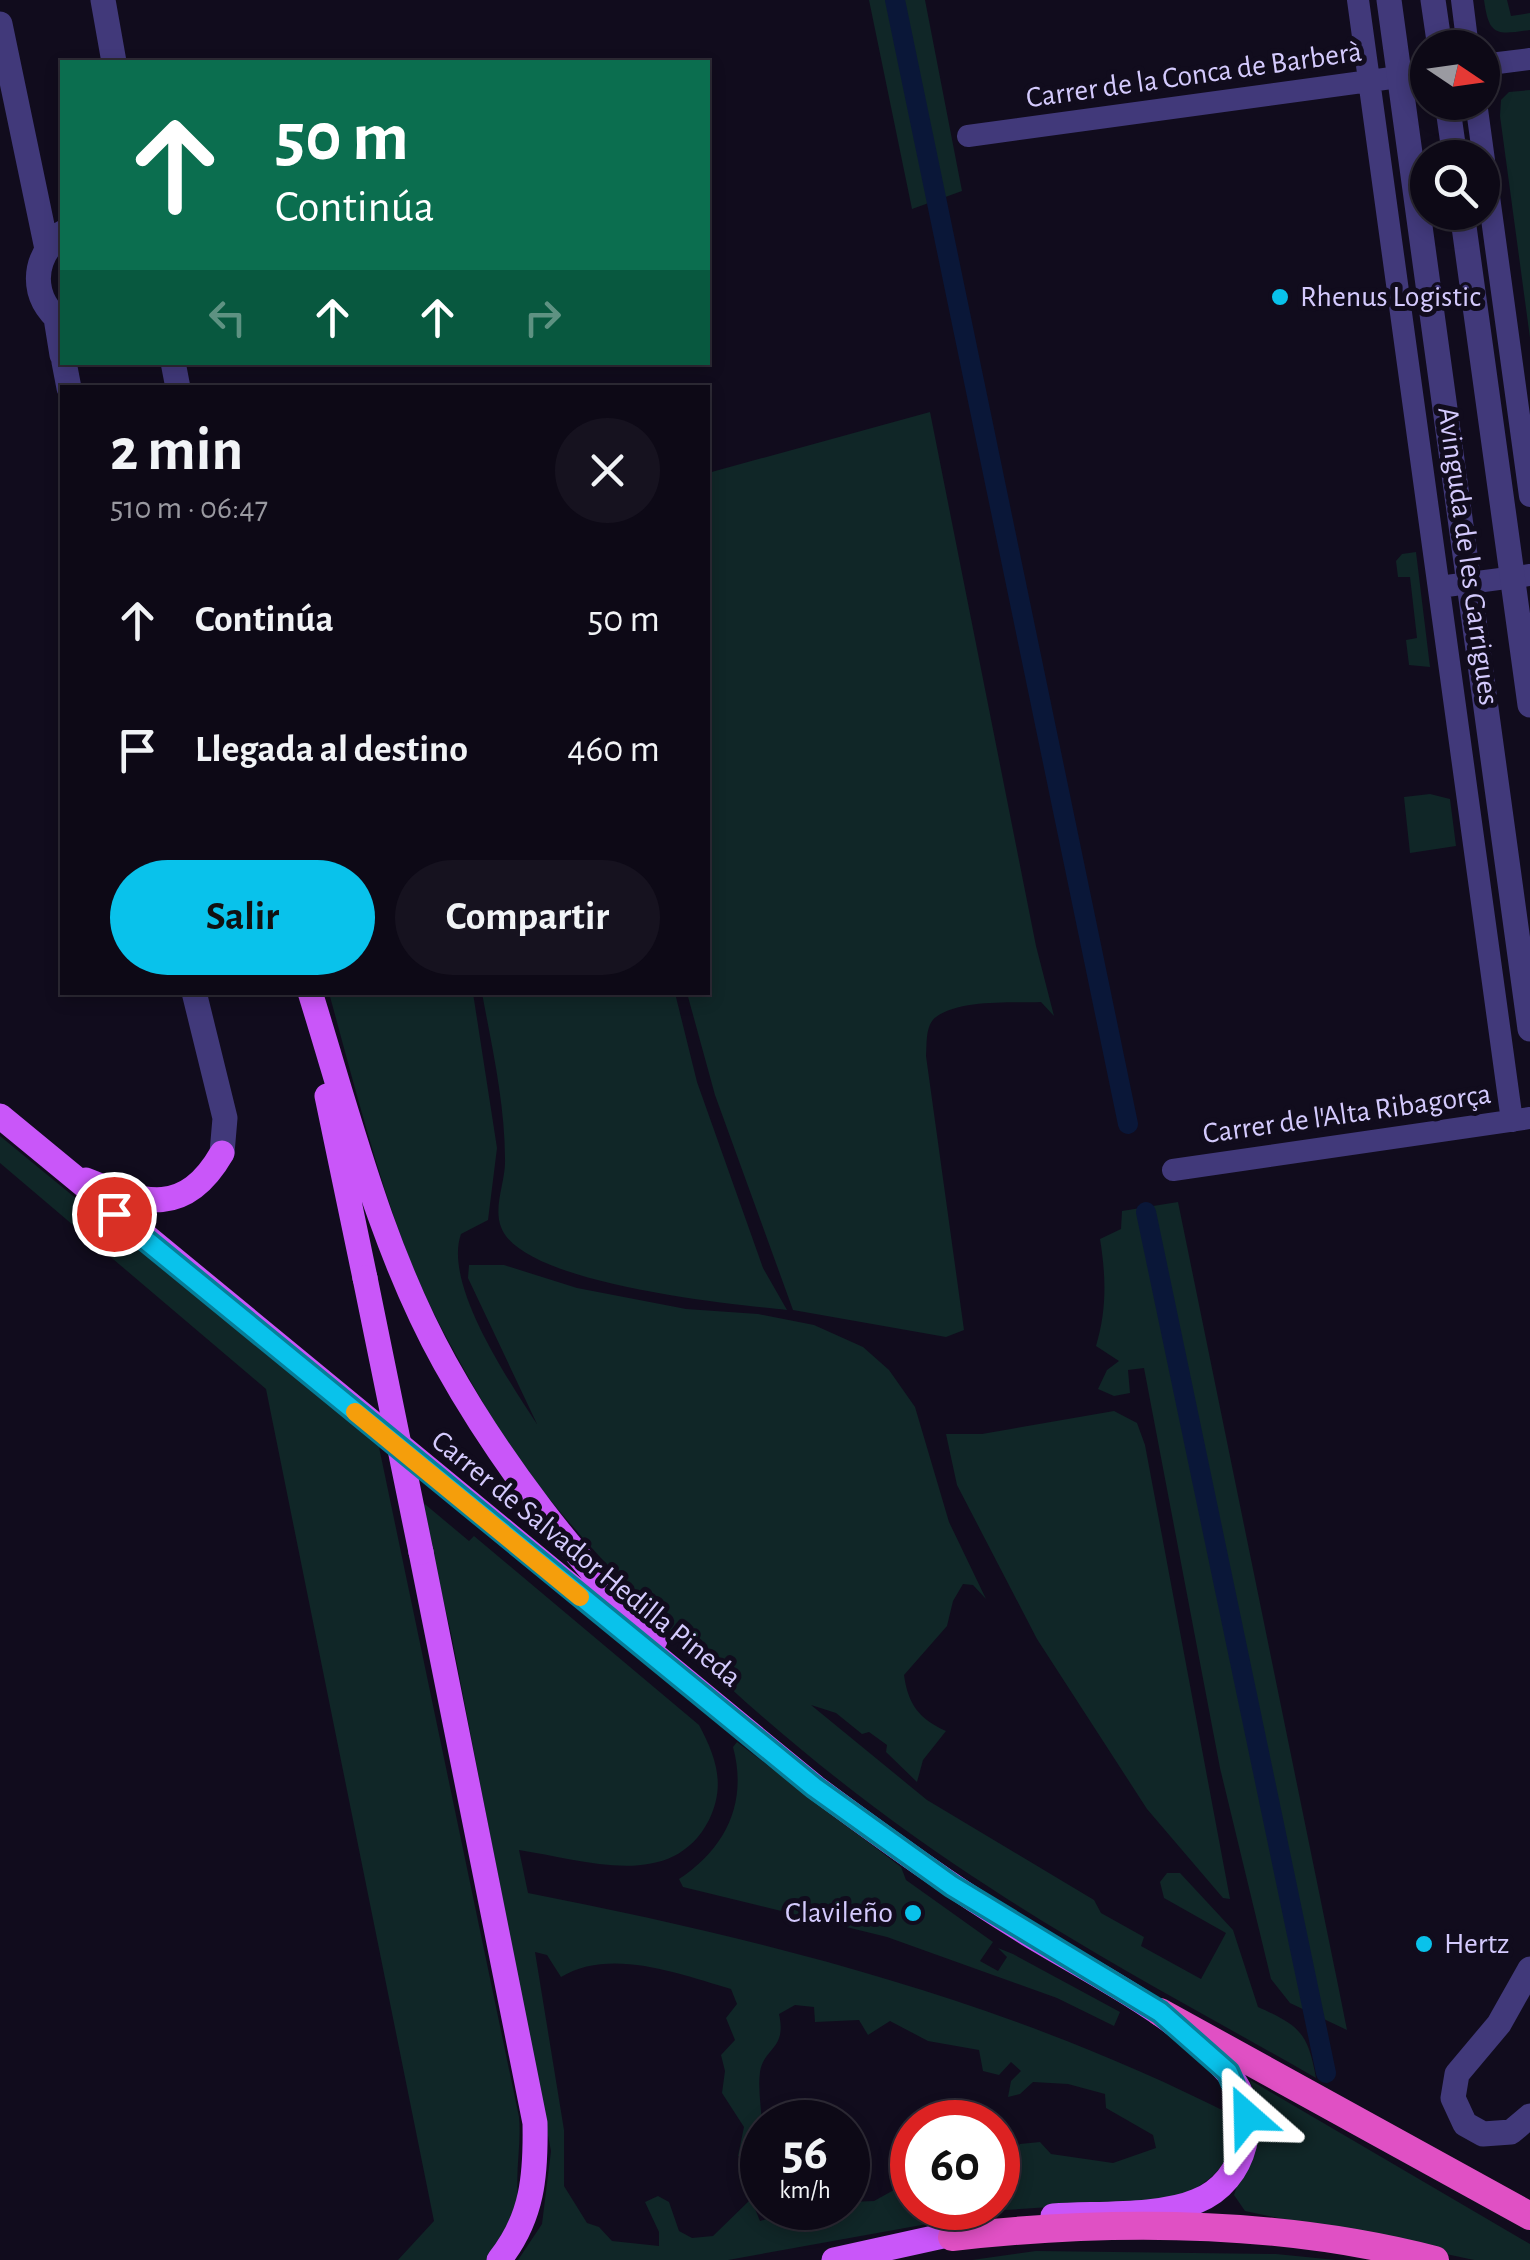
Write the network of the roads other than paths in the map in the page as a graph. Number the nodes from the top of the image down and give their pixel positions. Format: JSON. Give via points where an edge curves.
{"nodes":[{"id":1,"x":103,"y":0,"type":"edge"},
{"id":2,"x":1358,"y":0,"type":"edge"},
{"id":3,"x":1389,"y":0,"type":"edge"},
{"id":4,"x":1433,"y":0,"type":"edge"},
{"id":5,"x":1462,"y":0,"type":"edge"},
{"id":6,"x":0,"y":24,"type":"edge"},
{"id":7,"x":1437,"y":30,"type":"edge"},
{"id":8,"x":1466,"y":30,"type":"edge"},
{"id":9,"x":1530,"y":59,"type":"edge"},
{"id":10,"x":114,"y":60,"type":"edge"},
{"id":11,"x":1500,"y":63,"type":"edge"},
{"id":12,"x":1410,"y":75,"type":"edge"},
{"id":13,"x":1399,"y":77,"type":"junction"},
{"id":14,"x":1370,"y":81,"type":"junction"},
{"id":15,"x":1478,"y":120,"type":"edge"},
{"id":16,"x":968,"y":136,"type":"dead end"},
{"id":17,"x":1465,"y":230,"type":"edge"},
{"id":18,"x":54,"y":241,"type":"edge"},
{"id":19,"x":59,"y":321,"type":"edge"},
{"id":20,"x":1530,"y":496,"type":"edge"},
{"id":21,"x":1521,"y":576,"type":"edge"},
{"id":22,"x":1469,"y":583,"type":"junction"},
{"id":23,"x":1439,"y":587,"type":"junction"},
{"id":24,"x":1530,"y":704,"type":"edge"},
{"id":25,"x":195,"y":995,"type":"edge"},
{"id":26,"x":309,"y":995,"type":"edge"},
{"id":27,"x":309,"y":995,"type":"edge"},
{"id":28,"x":1530,"y":1029,"type":"edge"},
{"id":29,"x":0,"y":1116,"type":"edge"},
{"id":30,"x":1521,"y":1119,"type":"edge"},
{"id":31,"x":222,"y":1152,"type":"joint"},
{"id":32,"x":59,"y":1169,"type":"junction"},
{"id":33,"x":1172,"y":1170,"type":"dead end"},
{"id":34,"x":735,"y":1723,"type":"junction"},
{"id":35,"x":1530,"y":1969,"type":"edge"},
{"id":36,"x":1160,"y":2012,"type":"junction"},
{"id":37,"x":1530,"y":2116,"type":"edge"},
{"id":38,"x":1481,"y":2188,"type":"junction"},
{"id":39,"x":1530,"y":2204,"type":"edge"},
{"id":40,"x":1530,"y":2216,"type":"edge"},
{"id":41,"x":952,"y":2237,"type":"junction"},
{"id":42,"x":499,"y":2260,"type":"edge"},
{"id":43,"x":834,"y":2260,"type":"edge"},
{"id":44,"x":885,"y":2260,"type":"edge"},
{"id":45,"x":1435,"y":2260,"type":"edge"}],
"edges":[{"from":1,"to":10,"type":"street"},
{"from":2,"to":14,"type":"street","name":"Avinguda de les Garrigues"},
{"from":3,"to":13,"type":"street","name":"Avinguda de les Garrigues"},
{"from":4,"to":7,"type":"street"},
{"from":5,"to":8,"type":"street"},
{"from":6,"to":18,"type":"street"},
{"from":9,"to":11,"type":"street"},
{"from":12,"to":13,"type":"street","name":"Carrer de la Conca de Barberà"},
{"from":13,"to":14,"type":"street","name":"Carrer de la Conca de Barberà"},
{"from":13,"to":22,"type":"street","name":"Avinguda de les Garrigues"},
{"from":14,"to":16,"type":"street","name":"Carrer de la Conca de Barberà"},
{"from":14,"to":23,"type":"street","name":"Avinguda de les Garrigues"},
{"from":15,"to":20,"type":"street"},
{"from":17,"to":21,"type":"street","name":"Avinguda de les Garrigues"},
{"from":18,"to":19,"type":"street","via":[[38,267],[37,287]]},
{"from":21,"to":22,"type":"street"},
{"from":21,"to":24,"type":"street","name":"Avinguda de les Garrigues"},
{"from":22,"to":23,"type":"street"},
{"from":22,"to":28,"type":"street","name":"Avinguda de les Garrigues"},
{"from":23,"to":30,"type":"street","name":"Avinguda de les Garrigues"},
{"from":25,"to":31,"type":"street","via":[[225,1118]]},
{"from":26,"to":42,"type":"main road","bridge":true,"via":[[534,2122],[528,2208]]},
{"from":27,"to":34,"type":"main road","via":[[386,1232],[444,1361],[489,1436],[566,1538]]},
{"from":29,"to":32,"type":"main road","name":"Carrer de Salvador Hedilla Pineda"},
{"from":30,"to":33,"type":"street","name":"Carrer de l'Alta Ribagorça"},
{"from":31,"to":32,"type":"main road","via":[[198,1185],[160,1200],[127,1196]]},
{"from":32,"to":34,"type":"main road","name":"Carrer de Salvador Hedilla Pineda"},
{"from":34,"to":36,"type":"main road","name":"Carrer de Salvador Hedilla Pineda","via":[[952,1886]]},
{"from":35,"to":37,"type":"street","via":[[1500,2024],[1458,2074],[1452,2098],[1465,2124],[1484,2134],[1512,2132]]},
{"from":36,"to":38,"type":"highway"},
{"from":36,"to":41,"type":"main road","name":"Carrer de Salvador Hedilla Pineda","via":[[1228,2072],[1243,2099],[1243,2152],[1216,2191],[1181,2206],[999,2220]]},
{"from":38,"to":39,"type":"highway"},
{"from":38,"to":40,"type":"highway"},
{"from":41,"to":43,"type":"main road","name":"Carrer de Salvador Hedilla Pineda"},
{"from":41,"to":44,"type":"street"},
{"from":41,"to":45,"type":"highway","via":[[1124,2228],[1263,2232]]}]}
